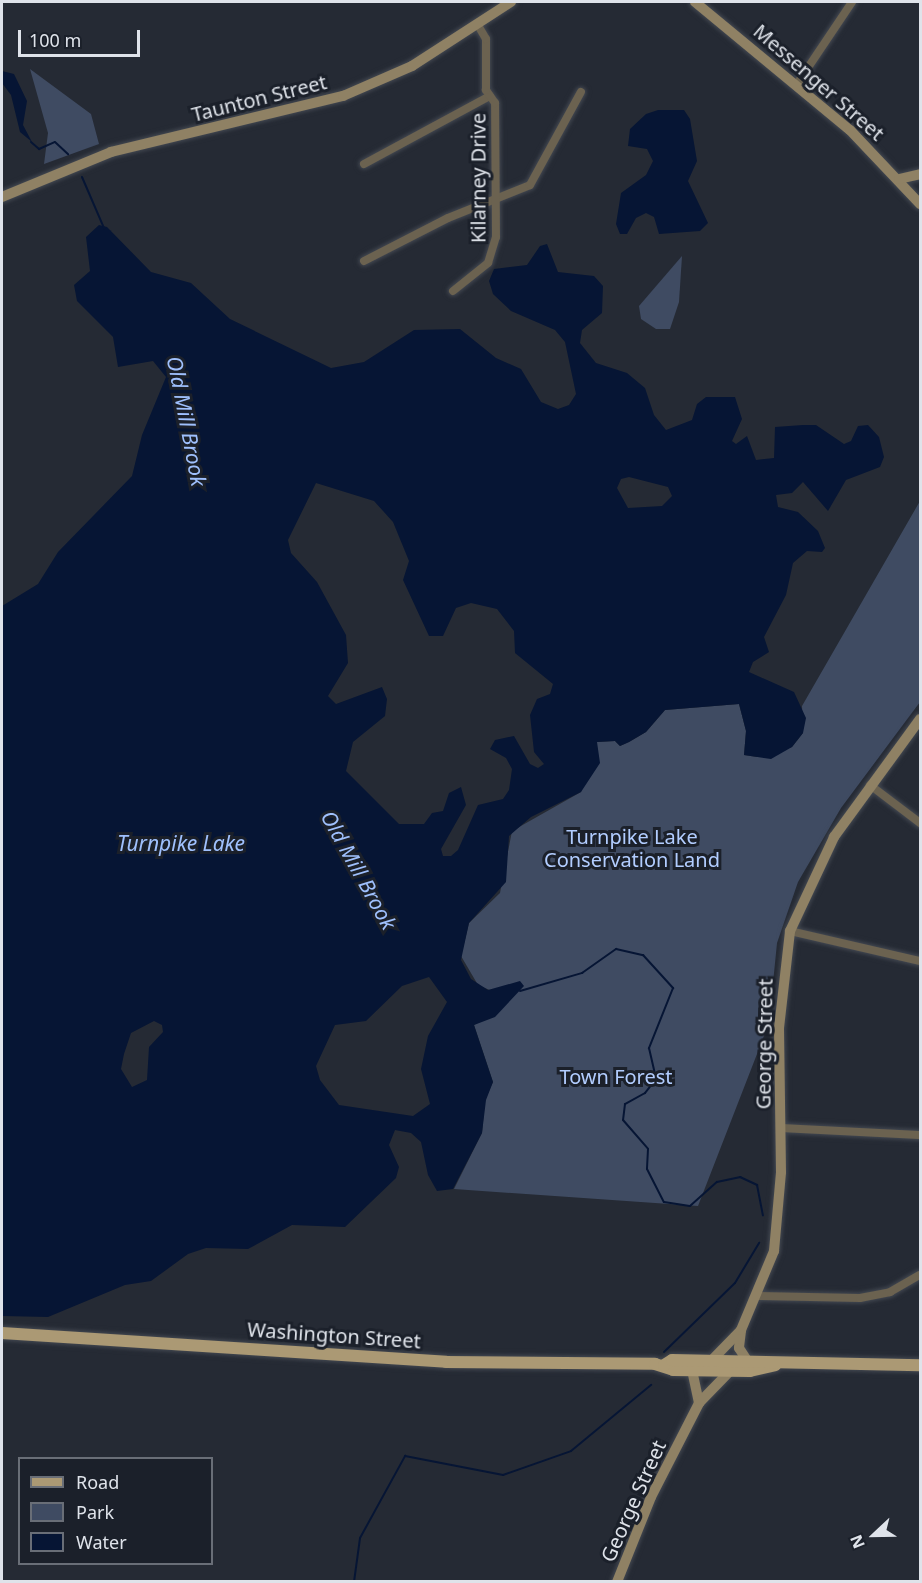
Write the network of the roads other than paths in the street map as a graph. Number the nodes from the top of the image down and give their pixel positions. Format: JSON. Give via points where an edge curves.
{"nodes":[{"id":1,"x":511,"y":2,"type":"edge"},
{"id":2,"x":694,"y":2,"type":"edge"},
{"id":3,"x":852,"y":2,"type":"edge"},
{"id":4,"x":478,"y":25,"type":"junction"},
{"id":5,"x":797,"y":84,"type":"junction"},
{"id":6,"x":581,"y":92,"type":"dead end"},
{"id":7,"x":489,"y":96,"type":"junction"},
{"id":8,"x":364,"y":164,"type":"dead end"},
{"id":9,"x":921,"y":174,"type":"edge"},
{"id":10,"x":899,"y":179,"type":"junction"},
{"id":11,"x":2,"y":197,"type":"edge"},
{"id":12,"x":495,"y":200,"type":"junction"},
{"id":13,"x":921,"y":204,"type":"edge"},
{"id":14,"x":364,"y":261,"type":"dead end"},
{"id":15,"x":453,"y":291,"type":"dead end"},
{"id":16,"x":921,"y":719,"type":"edge"},
{"id":17,"x":870,"y":785,"type":"junction"},
{"id":18,"x":921,"y":823,"type":"edge"},
{"id":19,"x":790,"y":931,"type":"junction"},
{"id":20,"x":921,"y":961,"type":"edge"},
{"id":21,"x":780,"y":1128,"type":"junction"},
{"id":22,"x":921,"y":1135,"type":"edge"},
{"id":23,"x":921,"y":1275,"type":"edge"},
{"id":24,"x":759,"y":1296,"type":"junction"},
{"id":25,"x":741,"y":1330,"type":"junction"},
{"id":26,"x":2,"y":1333,"type":"edge"},
{"id":27,"x":711,"y":1361,"type":"junction"},
{"id":28,"x":748,"y":1362,"type":"junction"},
{"id":29,"x":664,"y":1365,"type":"junction"},
{"id":30,"x":775,"y":1365,"type":"junction"},
{"id":31,"x":921,"y":1365,"type":"edge"},
{"id":32,"x":692,"y":1370,"type":"junction"},
{"id":33,"x":731,"y":1370,"type":"junction"},
{"id":34,"x":699,"y":1403,"type":"junction"},
{"id":35,"x":617,"y":1581,"type":"edge"}],
"edges":[{"from":1,"to":4,"type":"street","name":"Taunton Street"},
{"from":2,"to":5,"type":"street","name":"Messenger Street"},
{"from":3,"to":5,"type":"street"},
{"from":4,"to":7,"type":"street","name":"Kilarney Drive","via":[[486,39]]},
{"from":4,"to":11,"type":"street","name":"Taunton Street","via":[[412,66],[343,96],[111,152]]},
{"from":5,"to":10,"type":"street","name":"Messenger Street"},
{"from":6,"to":12,"type":"street","via":[[530,185]]},
{"from":7,"to":8,"type":"street"},
{"from":7,"to":12,"type":"street","name":"Kilarney Drive","via":[[495,103]]},
{"from":9,"to":10,"type":"street"},
{"from":10,"to":13,"type":"street","name":"Messenger Street"},
{"from":12,"to":14,"type":"street"},
{"from":12,"to":15,"type":"street","name":"Kilarney Drive","via":[[496,237],[488,262]]},
{"from":16,"to":17,"type":"street","name":"George Street"},
{"from":17,"to":18,"type":"street"},
{"from":17,"to":19,"type":"street","name":"George Street","via":[[818,866]]},
{"from":19,"to":20,"type":"street"},
{"from":19,"to":21,"type":"street","name":"George Street","via":[[778,1028]]},
{"from":21,"to":22,"type":"street"},
{"from":21,"to":24,"type":"street","name":"George Street","via":[[779,1222]]},
{"from":23,"to":24,"type":"street","via":[[890,1292],[860,1298]]},
{"from":24,"to":25,"type":"street","name":"George Street"},
{"from":25,"to":27,"type":"street","name":"George Street"},
{"from":25,"to":28,"type":"street","via":[[739,1348]]},
{"from":26,"to":29,"type":"main road","name":"Washington Street","via":[[446,1362]]},
{"from":27,"to":28,"type":"main road","name":"Washington Street"},
{"from":27,"to":29,"type":"main road","name":"Washington Street","via":[[672,1360]]},
{"from":28,"to":30,"type":"main road","name":"Washington Street"},
{"from":29,"to":32,"type":"main road","name":"Washington Street"},
{"from":30,"to":31,"type":"main road","name":"Washington Street"},
{"from":30,"to":33,"type":"main road","name":"Washington Street","via":[[769,1370]]},
{"from":32,"to":33,"type":"main road","name":"Washington Street"},
{"from":32,"to":34,"type":"street"},
{"from":33,"to":34,"type":"street","name":"George Street"},
{"from":34,"to":35,"type":"street","name":"George Street","via":[[651,1497]]}]}
